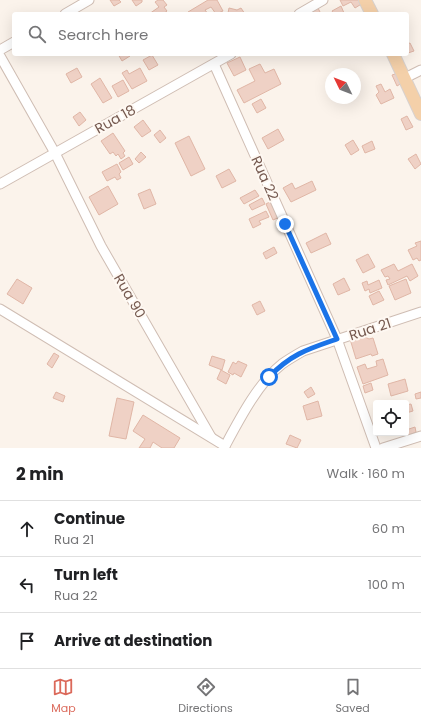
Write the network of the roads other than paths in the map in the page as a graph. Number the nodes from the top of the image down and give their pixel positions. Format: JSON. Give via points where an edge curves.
{"nodes":[{"id":1,"x":89,"y":0,"type":"edge"},
{"id":2,"x":323,"y":0,"type":"edge"},
{"id":3,"x":365,"y":0,"type":"edge"},
{"id":4,"x":68,"y":12,"type":"edge"},
{"id":5,"x":303,"y":12,"type":"edge"},
{"id":6,"x":371,"y":12,"type":"edge"},
{"id":7,"x":12,"y":43,"type":"edge"},
{"id":8,"x":0,"y":50,"type":"edge"},
{"id":9,"x":0,"y":56,"type":"edge"},
{"id":10,"x":228,"y":56,"type":"edge"},
{"id":11,"x":394,"y":56,"type":"edge"},
{"id":12,"x":214,"y":64,"type":"junction"},
{"id":13,"x":421,"y":70,"type":"edge"},
{"id":14,"x":405,"y":78,"type":"junction"},
{"id":15,"x":421,"y":114,"type":"edge"},
{"id":16,"x":55,"y":153,"type":"junction"},
{"id":17,"x":0,"y":184,"type":"edge"},
{"id":18,"x":0,"y":309,"type":"edge"},
{"id":19,"x":421,"y":312,"type":"edge"},
{"id":20,"x":337,"y":339,"type":"junction"},
{"id":21,"x":421,"y":436,"type":"edge"},
{"id":22,"x":211,"y":437,"type":"junction"},
{"id":23,"x":225,"y":447,"type":"edge"},
{"id":24,"x":376,"y":448,"type":"edge"},
{"id":25,"x":384,"y":448,"type":"edge"}],
"edges":[{"from":1,"to":4,"type":"street"},
{"from":2,"to":5,"type":"street"},
{"from":3,"to":6,"type":"main road"},
{"from":7,"to":8,"type":"street"},
{"from":9,"to":16,"type":"street","name":"Rua 90"},
{"from":10,"to":12,"type":"street","name":"Rua 18"},
{"from":11,"to":14,"type":"main road"},
{"from":12,"to":16,"type":"street","name":"Rua 18"},
{"from":12,"to":20,"type":"street","name":"Rua 22"},
{"from":13,"to":14,"type":"street"},
{"from":14,"to":15,"type":"main road"},
{"from":16,"to":17,"type":"street","name":"Rua 18"},
{"from":16,"to":22,"type":"street","name":"Rua 90","via":[[101,246]]},
{"from":18,"to":22,"type":"street"},
{"from":19,"to":20,"type":"street","name":"Rua 21"},
{"from":20,"to":23,"type":"street","name":"Rua 21","via":[[303,351],[281,365],[246,409]]},
{"from":20,"to":24,"type":"street","name":"Rua 22"},
{"from":21,"to":25,"type":"street"},
{"from":22,"to":23,"type":"street"}]}
